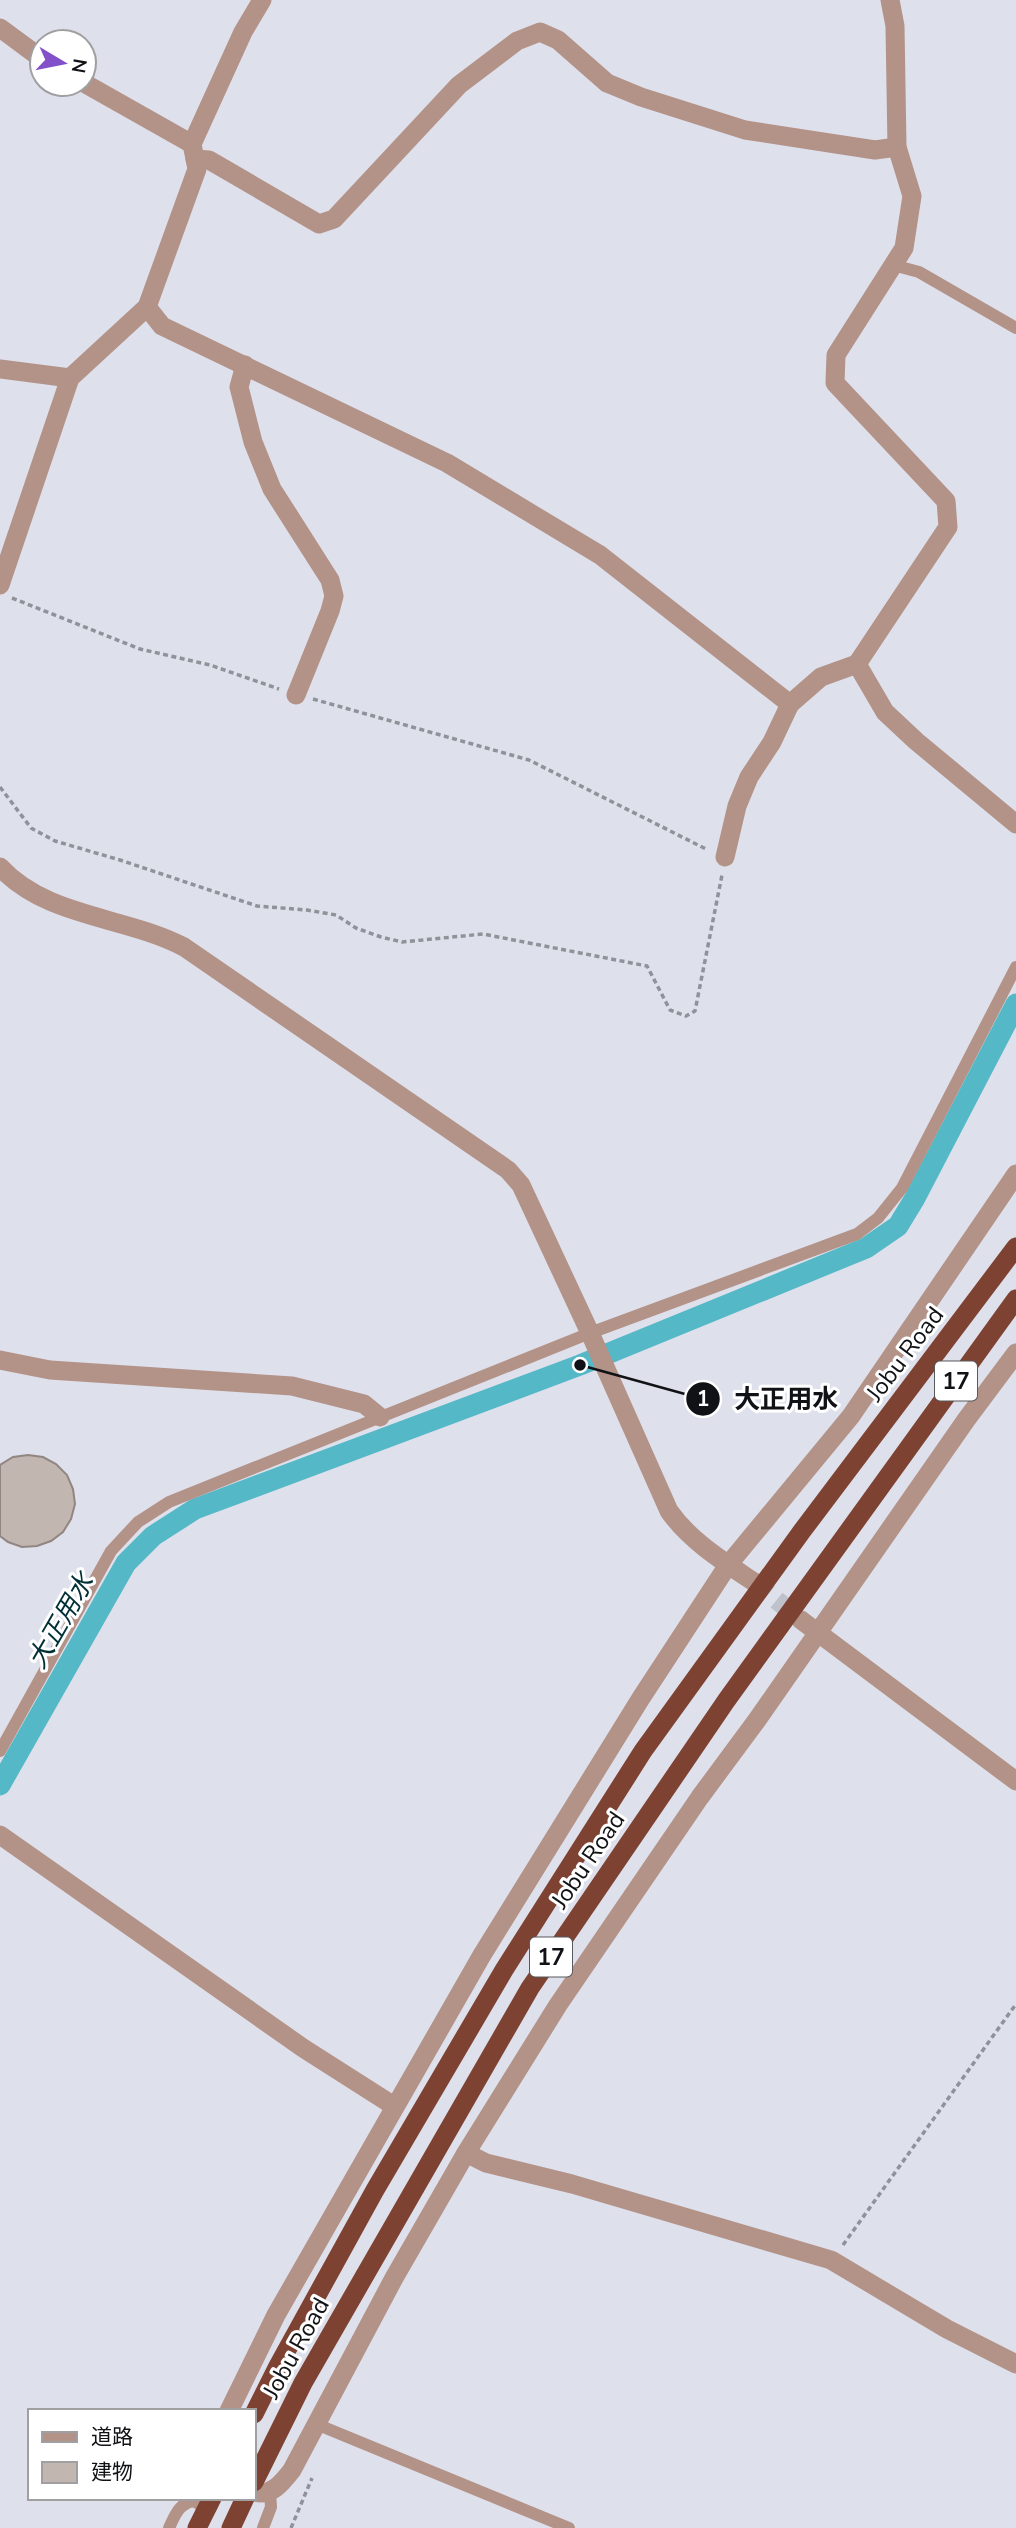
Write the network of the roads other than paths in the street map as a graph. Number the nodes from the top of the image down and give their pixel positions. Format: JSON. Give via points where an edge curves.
{"nodes":[{"id":1,"x":262,"y":0,"type":"edge"},
{"id":2,"x":890,"y":0,"type":"edge"},
{"id":3,"x":0,"y":28,"type":"edge"},
{"id":4,"x":28,"y":49,"type":"edge"},
{"id":5,"x":98,"y":92,"type":"edge"},
{"id":6,"x":897,"y":148,"type":"junction"},
{"id":7,"x":194,"y":152,"type":"junction"},
{"id":8,"x":893,"y":265,"type":"junction"},
{"id":9,"x":147,"y":307,"type":"junction"},
{"id":10,"x":1016,"y":328,"type":"edge"},
{"id":11,"x":245,"y":365,"type":"junction"},
{"id":12,"x":0,"y":369,"type":"edge"},
{"id":13,"x":70,"y":378,"type":"junction"},
{"id":14,"x":0,"y":585,"type":"edge"},
{"id":15,"x":857,"y":664,"type":"junction"},
{"id":16,"x":296,"y":695,"type":"road end"},
{"id":17,"x":790,"y":704,"type":"junction"},
{"id":18,"x":1016,"y":824,"type":"edge"},
{"id":19,"x":726,"y":857,"type":"road end"},
{"id":20,"x":0,"y":867,"type":"edge"},
{"id":21,"x":1016,"y":967,"type":"edge"},
{"id":22,"x":1016,"y":1174,"type":"edge"},
{"id":23,"x":1016,"y":1247,"type":"edge"},
{"id":24,"x":1016,"y":1299,"type":"edge"},
{"id":25,"x":592,"y":1337,"type":"junction"},
{"id":26,"x":1016,"y":1353,"type":"edge"},
{"id":27,"x":0,"y":1360,"type":"edge"},
{"id":28,"x":380,"y":1417,"type":"junction"},
{"id":29,"x":728,"y":1565,"type":"junction"},
{"id":30,"x":754,"y":1582,"type":"tunnel mouth"},
{"id":31,"x":809,"y":1626,"type":"junction"},
{"id":32,"x":0,"y":1751,"type":"edge"},
{"id":33,"x":1016,"y":1781,"type":"edge"},
{"id":34,"x":0,"y":1835,"type":"edge"},
{"id":35,"x":394,"y":2106,"type":"junction"},
{"id":36,"x":466,"y":2153,"type":"junction"},
{"id":37,"x":1016,"y":2364,"type":"edge"},
{"id":38,"x":230,"y":2409,"type":"edge"},
{"id":39,"x":256,"y":2410,"type":"edge"},
{"id":40,"x":316,"y":2424,"type":"junction"},
{"id":41,"x":259,"y":2488,"type":"edge"},
{"id":42,"x":245,"y":2500,"type":"edge"},
{"id":43,"x":203,"y":2501,"type":"edge"},
{"id":44,"x":169,"y":2528,"type":"edge"},
{"id":45,"x":197,"y":2528,"type":"edge"},
{"id":46,"x":231,"y":2528,"type":"edge"},
{"id":47,"x":263,"y":2528,"type":"edge"},
{"id":48,"x":569,"y":2528,"type":"edge"}],
"edges":[{"from":1,"to":7,"type":"street","via":[[243,33]]},
{"from":2,"to":6,"type":"street","via":[[895,26]]},
{"from":3,"to":4,"type":"street"},
{"from":5,"to":7,"type":"street"},
{"from":6,"to":7,"type":"street","via":[[875,150],[746,130],[641,97],[607,83],[558,40],[540,32],[517,41],[459,85],[334,219],[319,224]]},
{"from":6,"to":8,"type":"street","via":[[912,196],[904,248]]},
{"from":7,"to":9,"type":"street","via":[[197,169]]},
{"from":8,"to":10,"type":"lane","via":[[919,272]]},
{"from":8,"to":15,"type":"street","via":[[836,355],[835,383],[946,501],[948,527]]},
{"from":9,"to":11,"type":"street","via":[[162,326]]},
{"from":9,"to":13,"type":"street"},
{"from":11,"to":16,"type":"street","via":[[239,387],[253,442],[272,489],[330,580],[334,596]]},
{"from":11,"to":17,"type":"street","via":[[447,463],[600,555]]},
{"from":12,"to":13,"type":"street"},
{"from":13,"to":14,"type":"street"},
{"from":15,"to":17,"type":"street","via":[[821,677]]},
{"from":15,"to":18,"type":"street","via":[[885,712]]},
{"from":17,"to":19,"type":"street","via":[[749,777],[737,806]]},
{"from":20,"to":25,"type":"street","via":[[45,900],[145,930],[184,947],[508,1170],[521,1185]]},
{"from":21,"to":25,"type":"lane","via":[[902,1188],[878,1219],[857,1234]]},
{"from":22,"to":29,"type":"street","via":[[851,1416]]},
{"from":23,"to":39,"type":"highway","name":"Jobu Road","number":"17","via":[[643,1751],[504,1970],[388,2167]]},
{"from":24,"to":41,"type":"highway","name":"Jobu Road","number":"17","via":[[726,1701],[530,1988],[303,2383]]},
{"from":25,"to":28,"type":"lane"},
{"from":25,"to":29,"type":"street","via":[[669,1511],[680,1526]]},
{"from":26,"to":31,"type":"street"},
{"from":27,"to":28,"type":"street","via":[[50,1370],[292,1386],[364,1404]]},
{"from":28,"to":32,"type":"lane","via":[[198,1489],[138,1522],[111,1551],[90,1585]]},
{"from":29,"to":30,"type":"street"},
{"from":29,"to":35,"type":"street","via":[[489,1943]]},
{"from":31,"to":33,"type":"street"},
{"from":31,"to":36,"type":"street","via":[[757,1720],[651,1867]]},
{"from":34,"to":35,"type":"street","via":[[303,2048]]},
{"from":35,"to":38,"type":"street","via":[[276,2315]]},
{"from":36,"to":37,"type":"street","via":[[486,2163],[831,2260]]},
{"from":36,"to":40,"type":"street"},
{"from":40,"to":41,"type":"street","via":[[283,2482]]},
{"from":40,"to":48,"type":"lane"},
{"from":41,"to":47,"type":"lane","via":[[271,2507]]},
{"from":42,"to":46,"type":"highway"},
{"from":43,"to":44,"type":"lane","via":[[186,2502],[178,2508]]},
{"from":43,"to":45,"type":"highway"}]}
